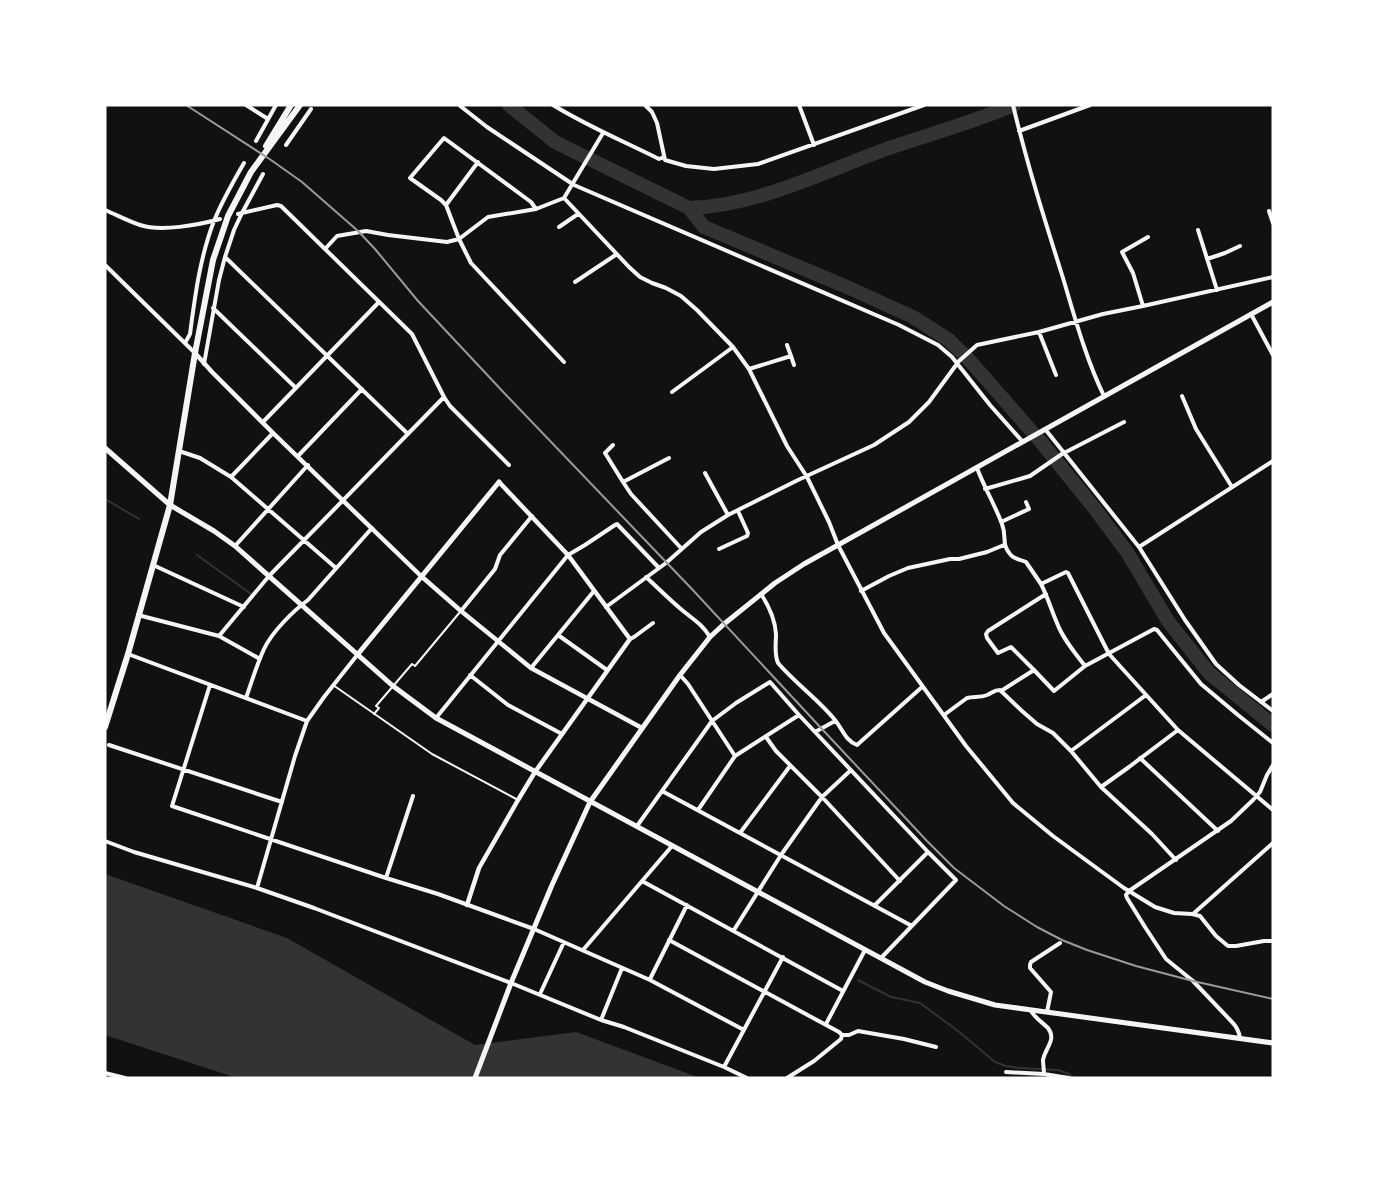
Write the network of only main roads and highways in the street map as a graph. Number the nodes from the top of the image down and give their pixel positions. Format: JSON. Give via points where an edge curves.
{"nodes":[{"id":1,"x":289,"y":105,"type":"edge"},
{"id":2,"x":300,"y":105,"type":"edge"},
{"id":3,"x":283,"y":120,"type":"junction"},
{"id":4,"x":1273,"y":302,"type":"edge"},
{"id":5,"x":105,"y":448,"type":"edge"},
{"id":6,"x":499,"y":482,"type":"road end"},
{"id":7,"x":170,"y":505,"type":"junction"},
{"id":8,"x":358,"y":654,"type":"junction"},
{"id":9,"x":105,"y":727,"type":"edge"},
{"id":10,"x":590,"y":802,"type":"junction"},
{"id":11,"x":1273,"y":1043,"type":"edge"},
{"id":12,"x":475,"y":1078,"type":"edge"}],
"edges":[{"from":1,"to":3,"type":"highway"},
{"from":2,"to":3,"type":"highway"},
{"from":3,"to":7,"type":"highway","via":[[228,216],[213,260]]},
{"from":4,"to":10,"type":"main road","via":[[838,545],[761,594],[710,637]]},
{"from":5,"to":7,"type":"main road"},
{"from":6,"to":8,"type":"main road"},
{"from":7,"to":8,"type":"main road","via":[[235,546]]},
{"from":7,"to":9,"type":"highway"},
{"from":8,"to":10,"type":"main road","via":[[436,718]]},
{"from":10,"to":11,"type":"main road","via":[[924,982],[948,991],[1031,1011]]},
{"from":10,"to":12,"type":"main road","via":[[510,986]]}]}
